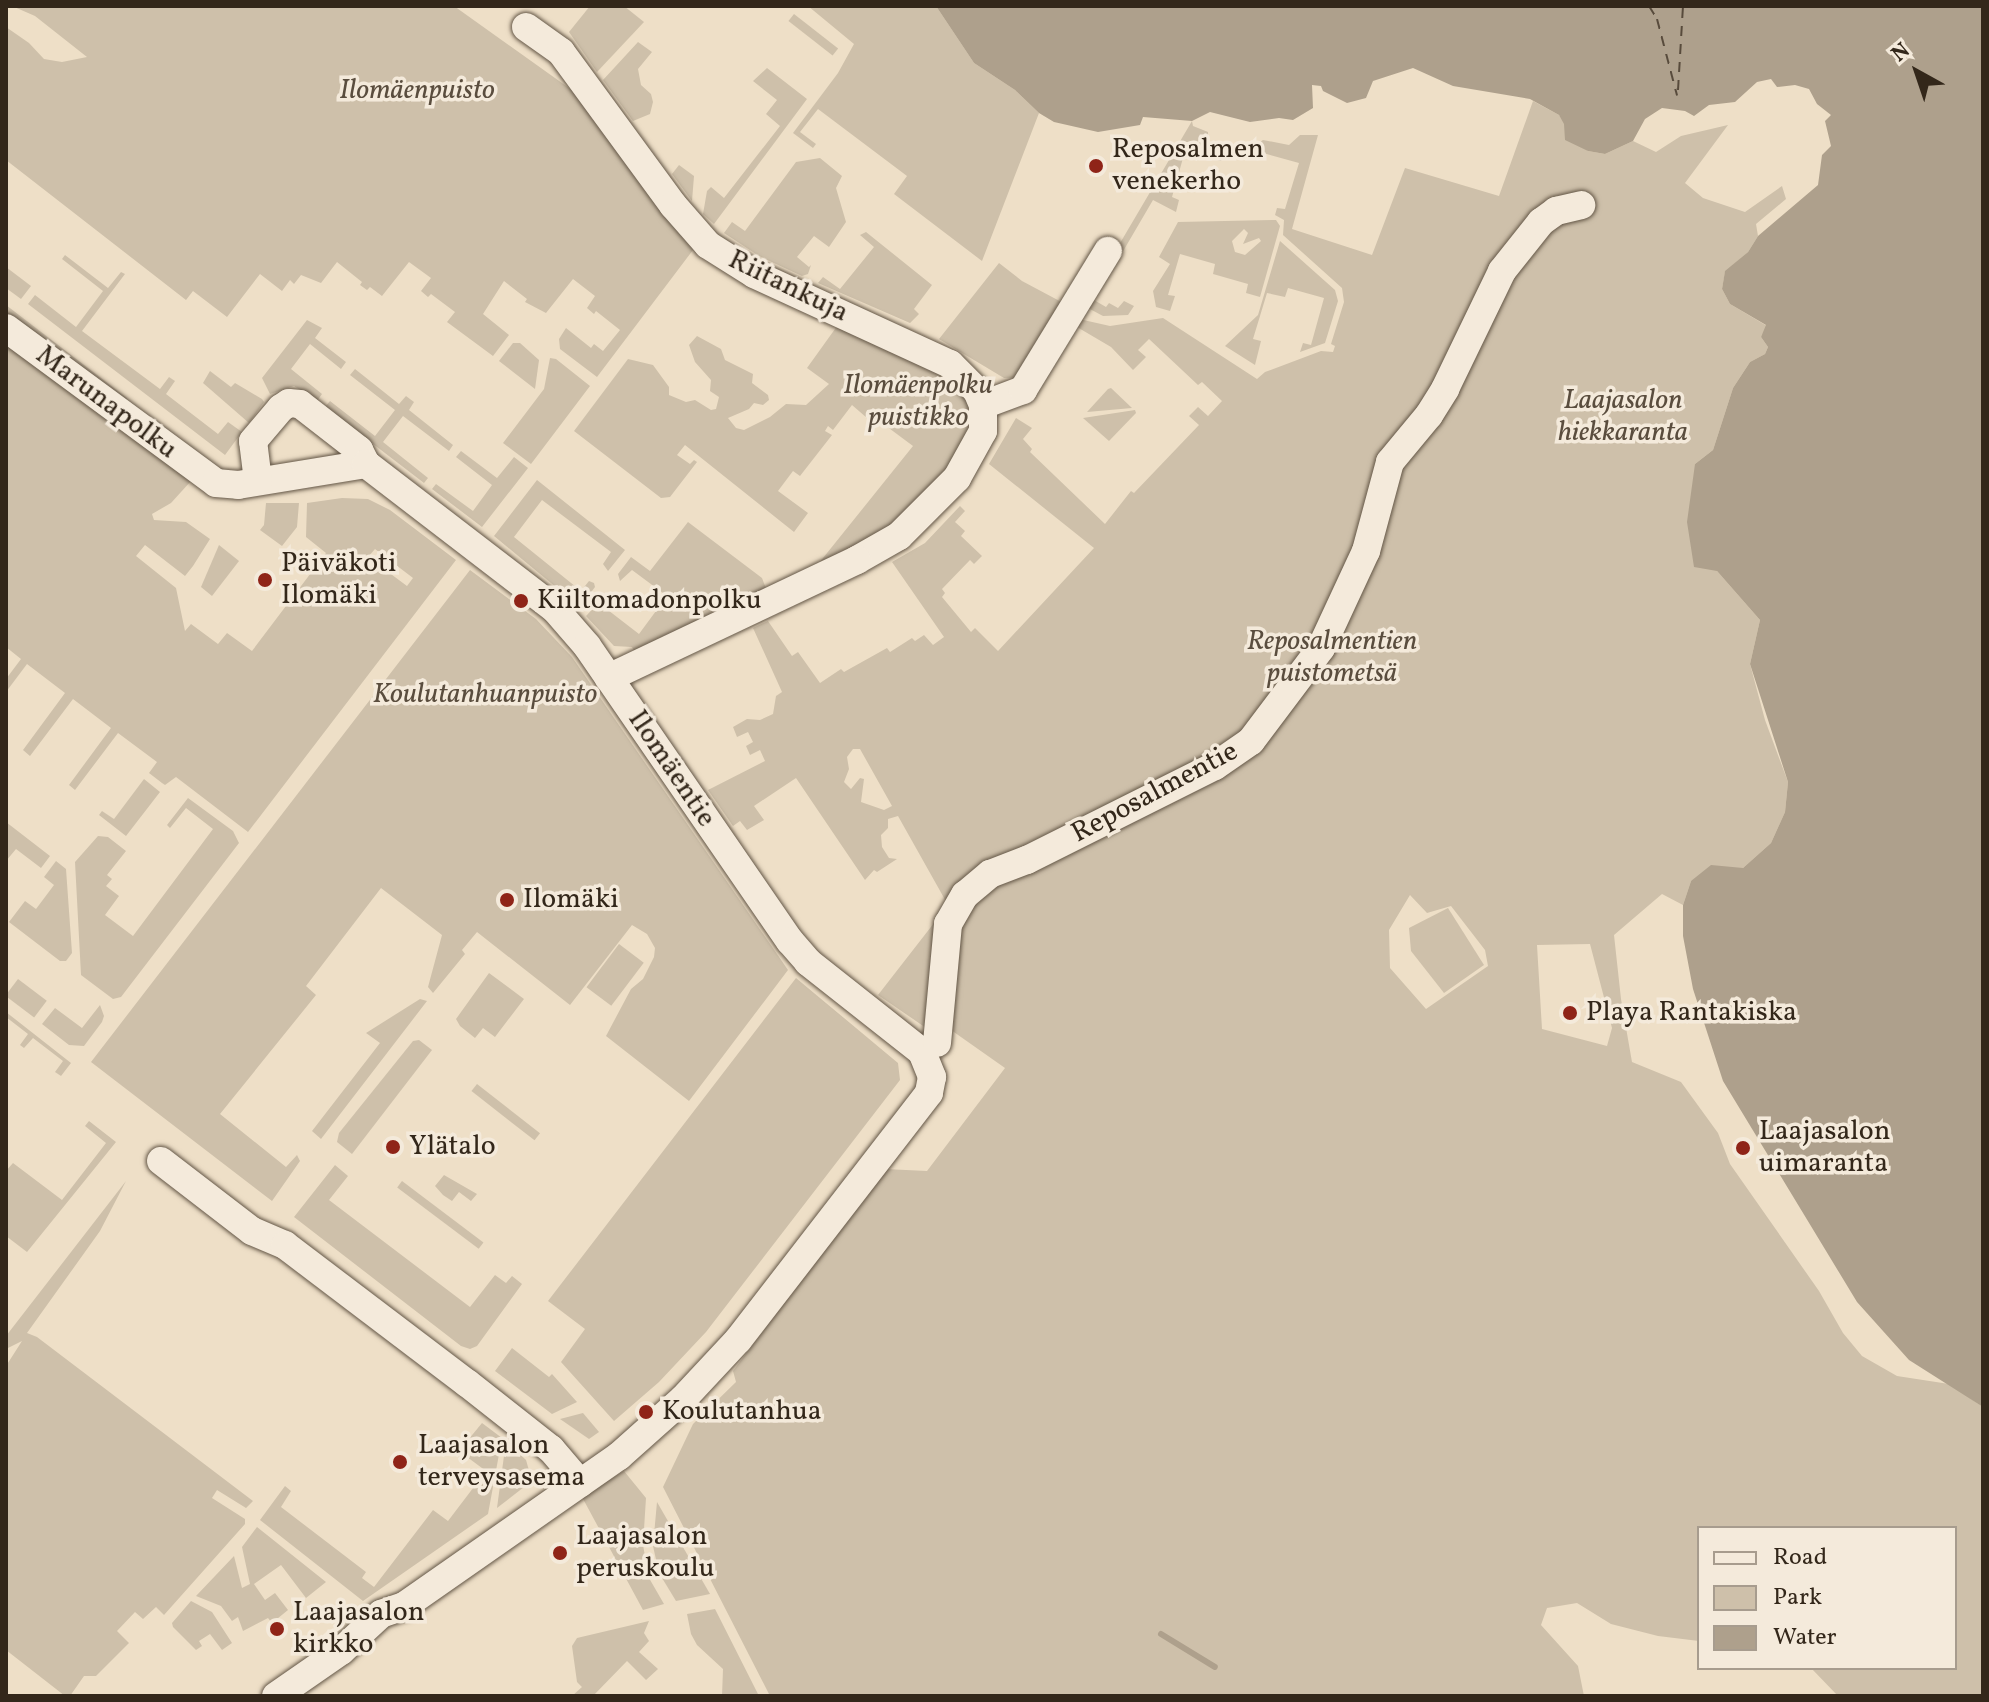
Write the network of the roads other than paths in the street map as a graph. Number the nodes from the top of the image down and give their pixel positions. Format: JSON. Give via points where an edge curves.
{"nodes":[{"id":1,"x":526,"y":27,"type":"dead end"},
{"id":2,"x":1581,"y":205,"type":"dead end"},
{"id":3,"x":1108,"y":251,"type":"dead end"},
{"id":4,"x":6,"y":328,"type":"edge"},
{"id":5,"x":983,"y":405,"type":"junction"},
{"id":6,"x":366,"y":464,"type":"junction"},
{"id":7,"x":258,"y":481,"type":"junction"},
{"id":8,"x":609,"y":678,"type":"junction"},
{"id":9,"x":932,"y":1050,"type":"junction"},
{"id":10,"x":161,"y":1161,"type":"dead end"},
{"id":11,"x":580,"y":1483,"type":"junction"},
{"id":12,"x":276,"y":1696,"type":"edge"}],
"edges":[{"from":1,"to":5,"type":"street","name":"Riitankuja","via":[[561,52],[708,245],[754,274],[950,364],[972,384]]},
{"from":2,"to":9,"type":"street","name":"Reposalmentie","via":[[1556,211],[1541,222],[1502,271],[1445,389],[1390,462],[1366,551],[1321,648],[1251,741],[1215,766],[990,874],[965,895],[948,924]]},
{"from":3,"to":5,"type":"street","via":[[1023,390]]},
{"from":4,"to":7,"type":"street","name":"Marunapolku","via":[[206,478],[226,485]]},
{"from":5,"to":8,"type":"street","via":[[983,431],[957,478],[899,536]]},
{"from":6,"to":7,"type":"street"},
{"from":6,"to":7,"type":"street","name":"Ilomäentie","via":[[339,433],[300,404],[289,403],[253,441]]},
{"from":6,"to":8,"type":"street","name":"Ilomäentie","via":[[554,608]]},
{"from":8,"to":9,"type":"street","name":"Ilomäentie","via":[[808,962]]},
{"from":9,"to":11,"type":"street","name":"Reposalmentie","via":[[929,1093],[738,1340],[655,1426]]},
{"from":10,"to":11,"type":"street","via":[[252,1231],[285,1245],[467,1383],[551,1449]]},
{"from":11,"to":12,"type":"street","name":"Reposalmentie","via":[[404,1606],[381,1614],[341,1651]]}]}
